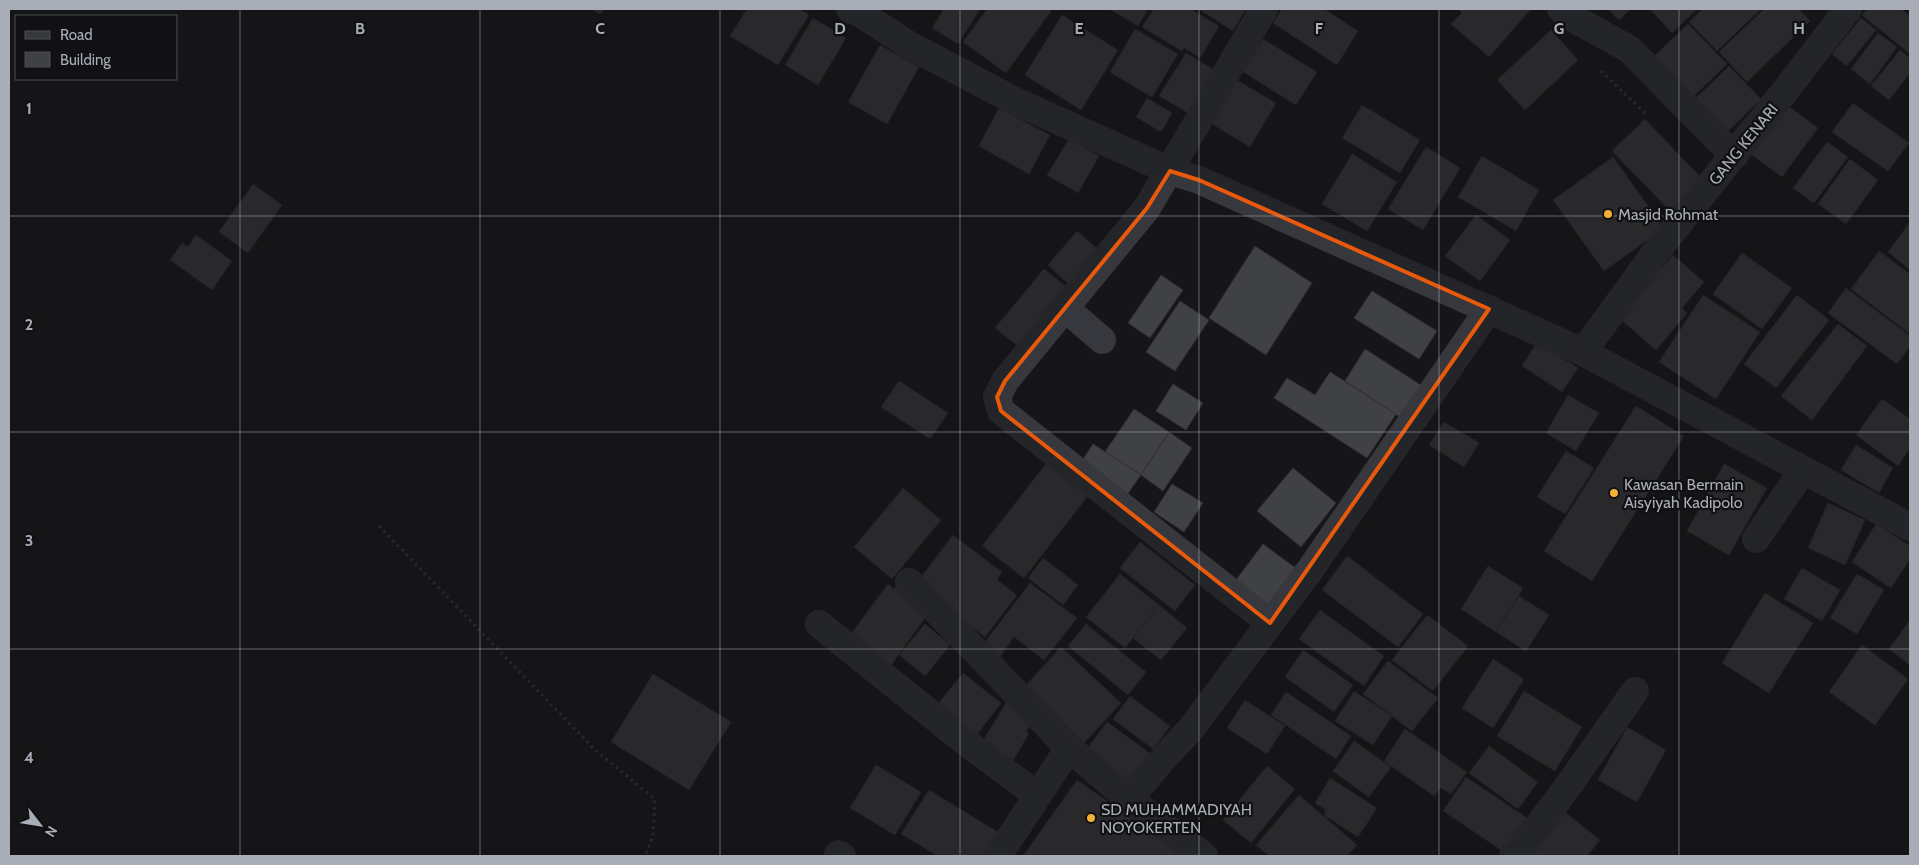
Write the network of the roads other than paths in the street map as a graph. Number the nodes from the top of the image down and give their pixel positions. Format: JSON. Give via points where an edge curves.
{"nodes":[{"id":1,"x":850,"y":9,"type":"edge"},
{"id":2,"x":1264,"y":9,"type":"edge"},
{"id":3,"x":1561,"y":9,"type":"edge"},
{"id":4,"x":1848,"y":9,"type":"edge"},
{"id":5,"x":1734,"y":156,"type":"junction"},
{"id":6,"x":1170,"y":171,"type":"junction"},
{"id":7,"x":1065,"y":308,"type":"junction"},
{"id":8,"x":1489,"y":310,"type":"junction"},
{"id":9,"x":1102,"y":340,"type":"dead end"},
{"id":10,"x":1583,"y":352,"type":"junction"},
{"id":11,"x":1804,"y":470,"type":"junction"},
{"id":12,"x":1910,"y":527,"type":"edge"},
{"id":13,"x":1756,"y":539,"type":"dead end"},
{"id":14,"x":909,"y":582,"type":"dead end"},
{"id":15,"x":1270,"y":623,"type":"junction"},
{"id":16,"x":819,"y":624,"type":"dead end"},
{"id":17,"x":1635,"y":691,"type":"dead end"},
{"id":18,"x":1069,"y":748,"type":"junction"},
{"id":19,"x":1037,"y":795,"type":"junction"},
{"id":20,"x":1129,"y":800,"type":"junction"},
{"id":21,"x":998,"y":856,"type":"edge"},
{"id":22,"x":1204,"y":856,"type":"edge"},
{"id":23,"x":1513,"y":856,"type":"edge"}],
"edges":[{"from":1,"to":6,"type":"street","via":[[909,45],[1015,101]]},
{"from":2,"to":6,"type":"street"},
{"from":3,"to":5,"type":"street","via":[[1629,48]]},
{"from":4,"to":5,"type":"street","name":"GANG KENARI"},
{"from":5,"to":10,"type":"street","name":"GANG KENARI","via":[[1652,257]]},
{"from":6,"to":7,"type":"street","via":[[1147,208]]},
{"from":6,"to":8,"type":"street","via":[[1199,180]]},
{"from":7,"to":9,"type":"street"},
{"from":7,"to":15,"type":"street","via":[[1005,381],[998,397],[1001,412]]},
{"from":8,"to":10,"type":"street"},
{"from":8,"to":15,"type":"street"},
{"from":10,"to":11,"type":"street"},
{"from":11,"to":12,"type":"street"},
{"from":11,"to":13,"type":"street"},
{"from":14,"to":18,"type":"street"},
{"from":15,"to":20,"type":"street","via":[[1190,730]]},
{"from":16,"to":19,"type":"street","via":[[960,738]]},
{"from":17,"to":23,"type":"street","via":[[1566,789]]},
{"from":18,"to":19,"type":"street"},
{"from":18,"to":20,"type":"street"},
{"from":19,"to":21,"type":"street"},
{"from":20,"to":22,"type":"street"}]}
